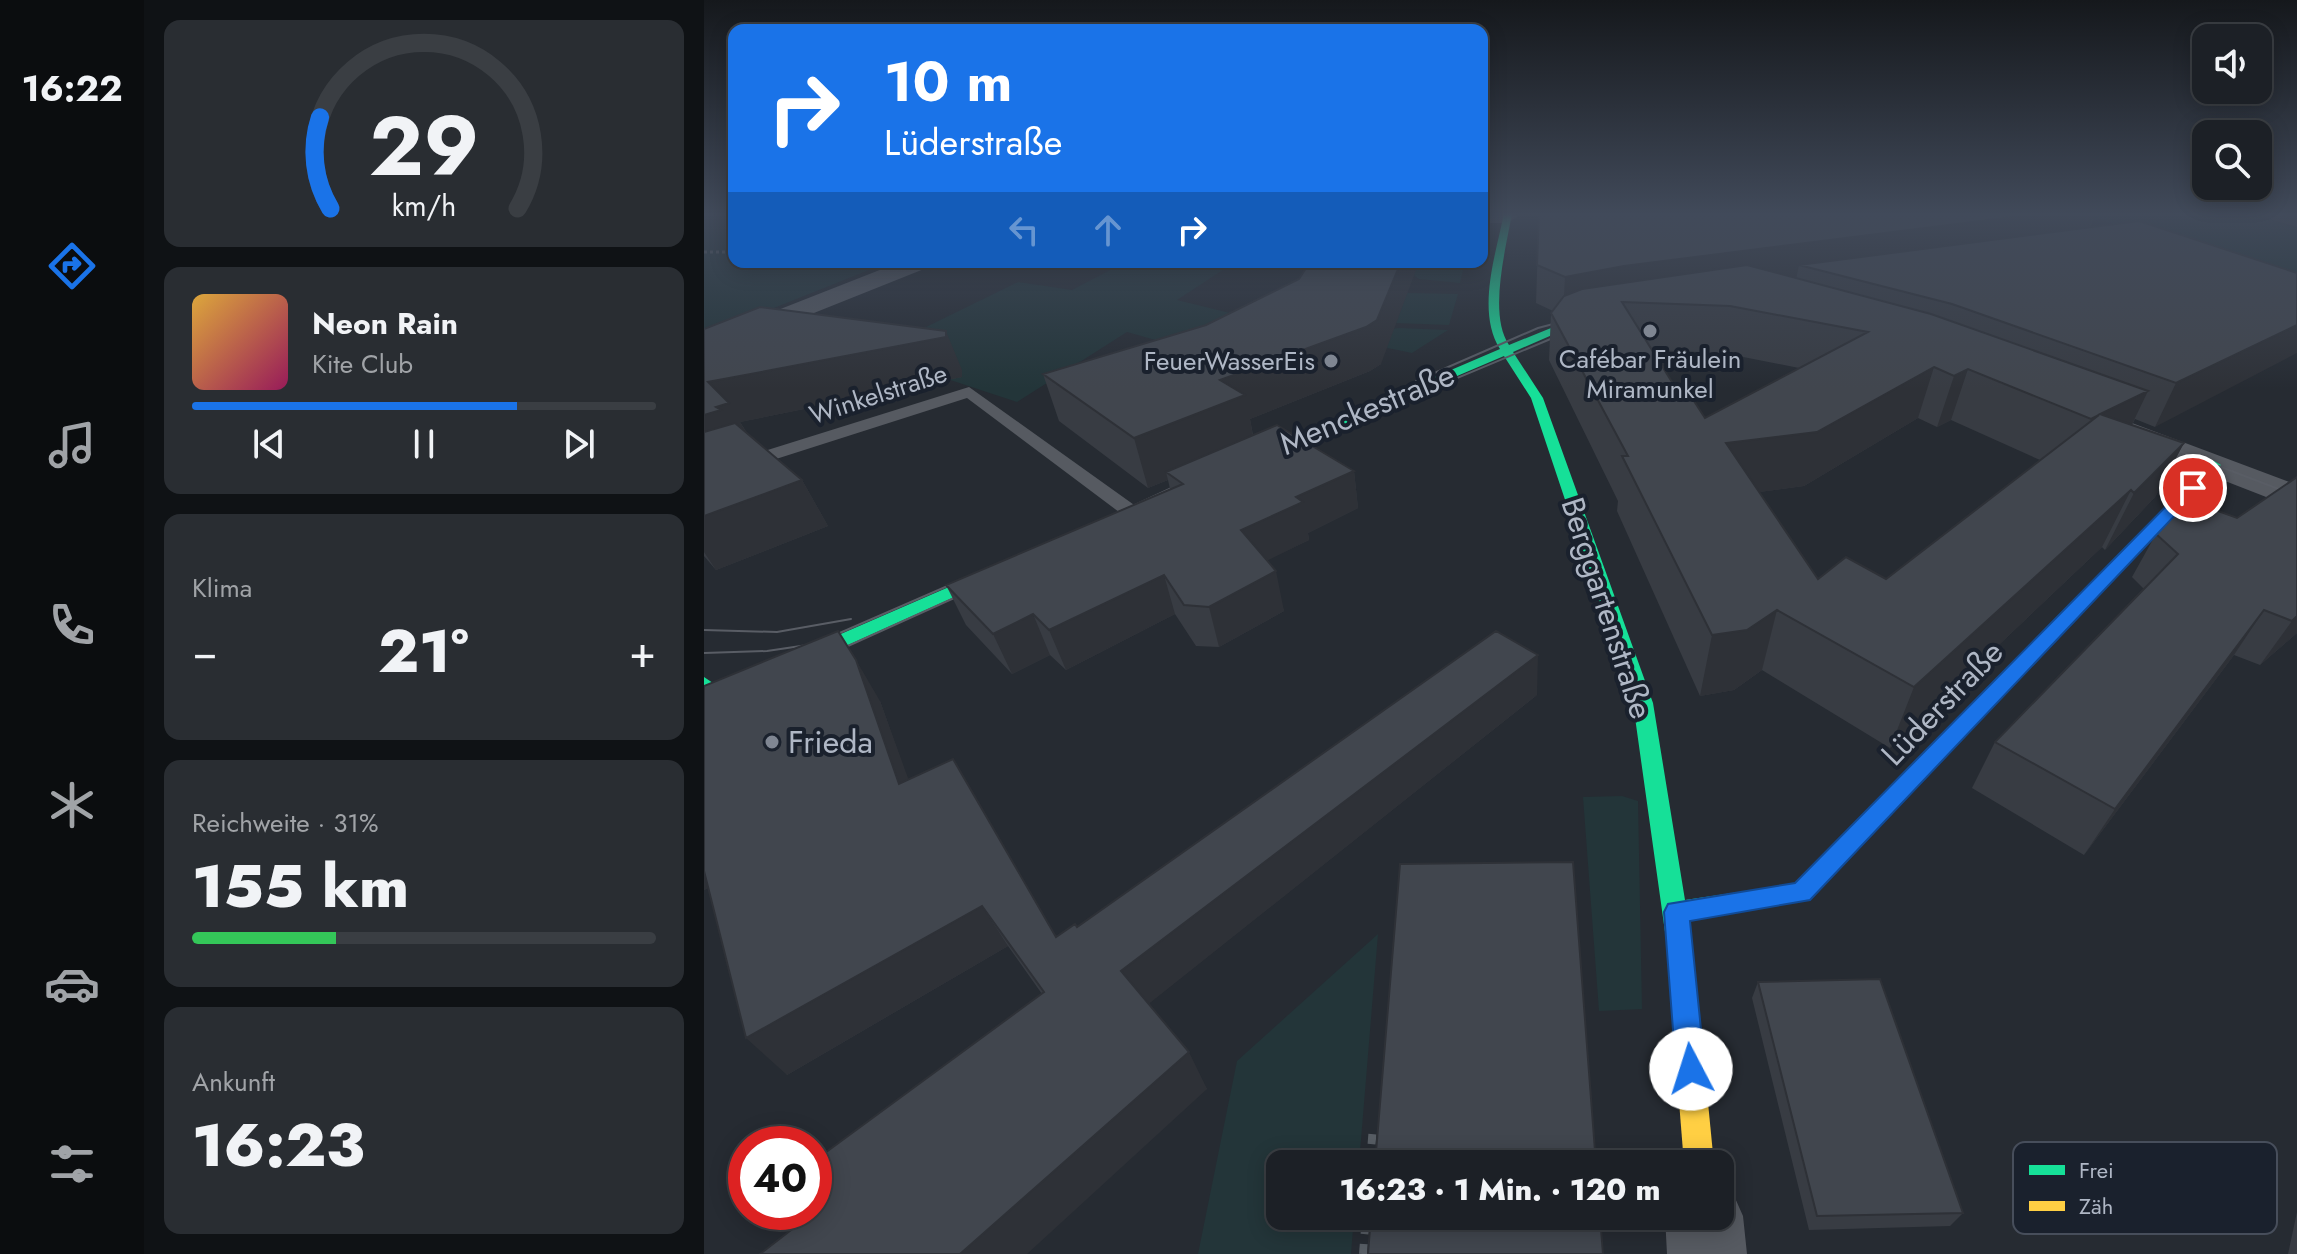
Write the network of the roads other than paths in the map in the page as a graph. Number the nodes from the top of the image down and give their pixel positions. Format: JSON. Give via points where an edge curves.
{"nodes":[{"id":1,"x":897,"y":272,"type":"edge"},
{"id":2,"x":1498,"y":272,"type":"edge"},
{"id":3,"x":1621,"y":315,"type":"edge"},
{"id":4,"x":704,"y":349,"type":"edge"},
{"id":5,"x":1504,"y":350,"type":"junction"},
{"id":6,"x":2100,"y":420,"type":"edge"},
{"id":7,"x":2214,"y":465,"type":"junction"},
{"id":8,"x":1220,"y":472,"type":"edge"},
{"id":9,"x":704,"y":476,"type":"edge"},
{"id":10,"x":2297,"y":498,"type":"edge"},
{"id":11,"x":1136,"y":509,"type":"joint"},
{"id":12,"x":1106,"y":522,"type":"edge"},
{"id":13,"x":1015,"y":563,"type":"edge"},
{"id":14,"x":708,"y":694,"type":"edge"},
{"id":15,"x":1677,"y":912,"type":"junction"},
{"id":16,"x":1698,"y":1150,"type":"edge"},
{"id":17,"x":1705,"y":1230,"type":"edge"},
{"id":18,"x":1707,"y":1254,"type":"edge"}],
"edges":[{"from":1,"to":4,"type":"street"},
{"from":2,"to":5,"type":"street","name":"Berggartenstraße","via":[[1493,316]]},
{"from":3,"to":5,"type":"street","name":"Menckestraße","via":[[1571,325]]},
{"from":5,"to":8,"type":"street","name":"Menckestraße"},
{"from":5,"to":15,"type":"street","name":"Berggartenstraße","via":[[1537,398],[1643,703]]},
{"from":6,"to":7,"type":"street"},
{"from":7,"to":10,"type":"street"},
{"from":7,"to":15,"type":"street","name":"Lüderstraße","via":[[1801,893]]},
{"from":9,"to":11,"type":"lane","name":"Winkelstraße","via":[[969,392]]},
{"from":11,"to":12,"type":"street"},
{"from":13,"to":14,"type":"street"},
{"from":15,"to":16,"type":"street","name":"Berggartenstraße"},
{"from":17,"to":18,"type":"street"}]}
